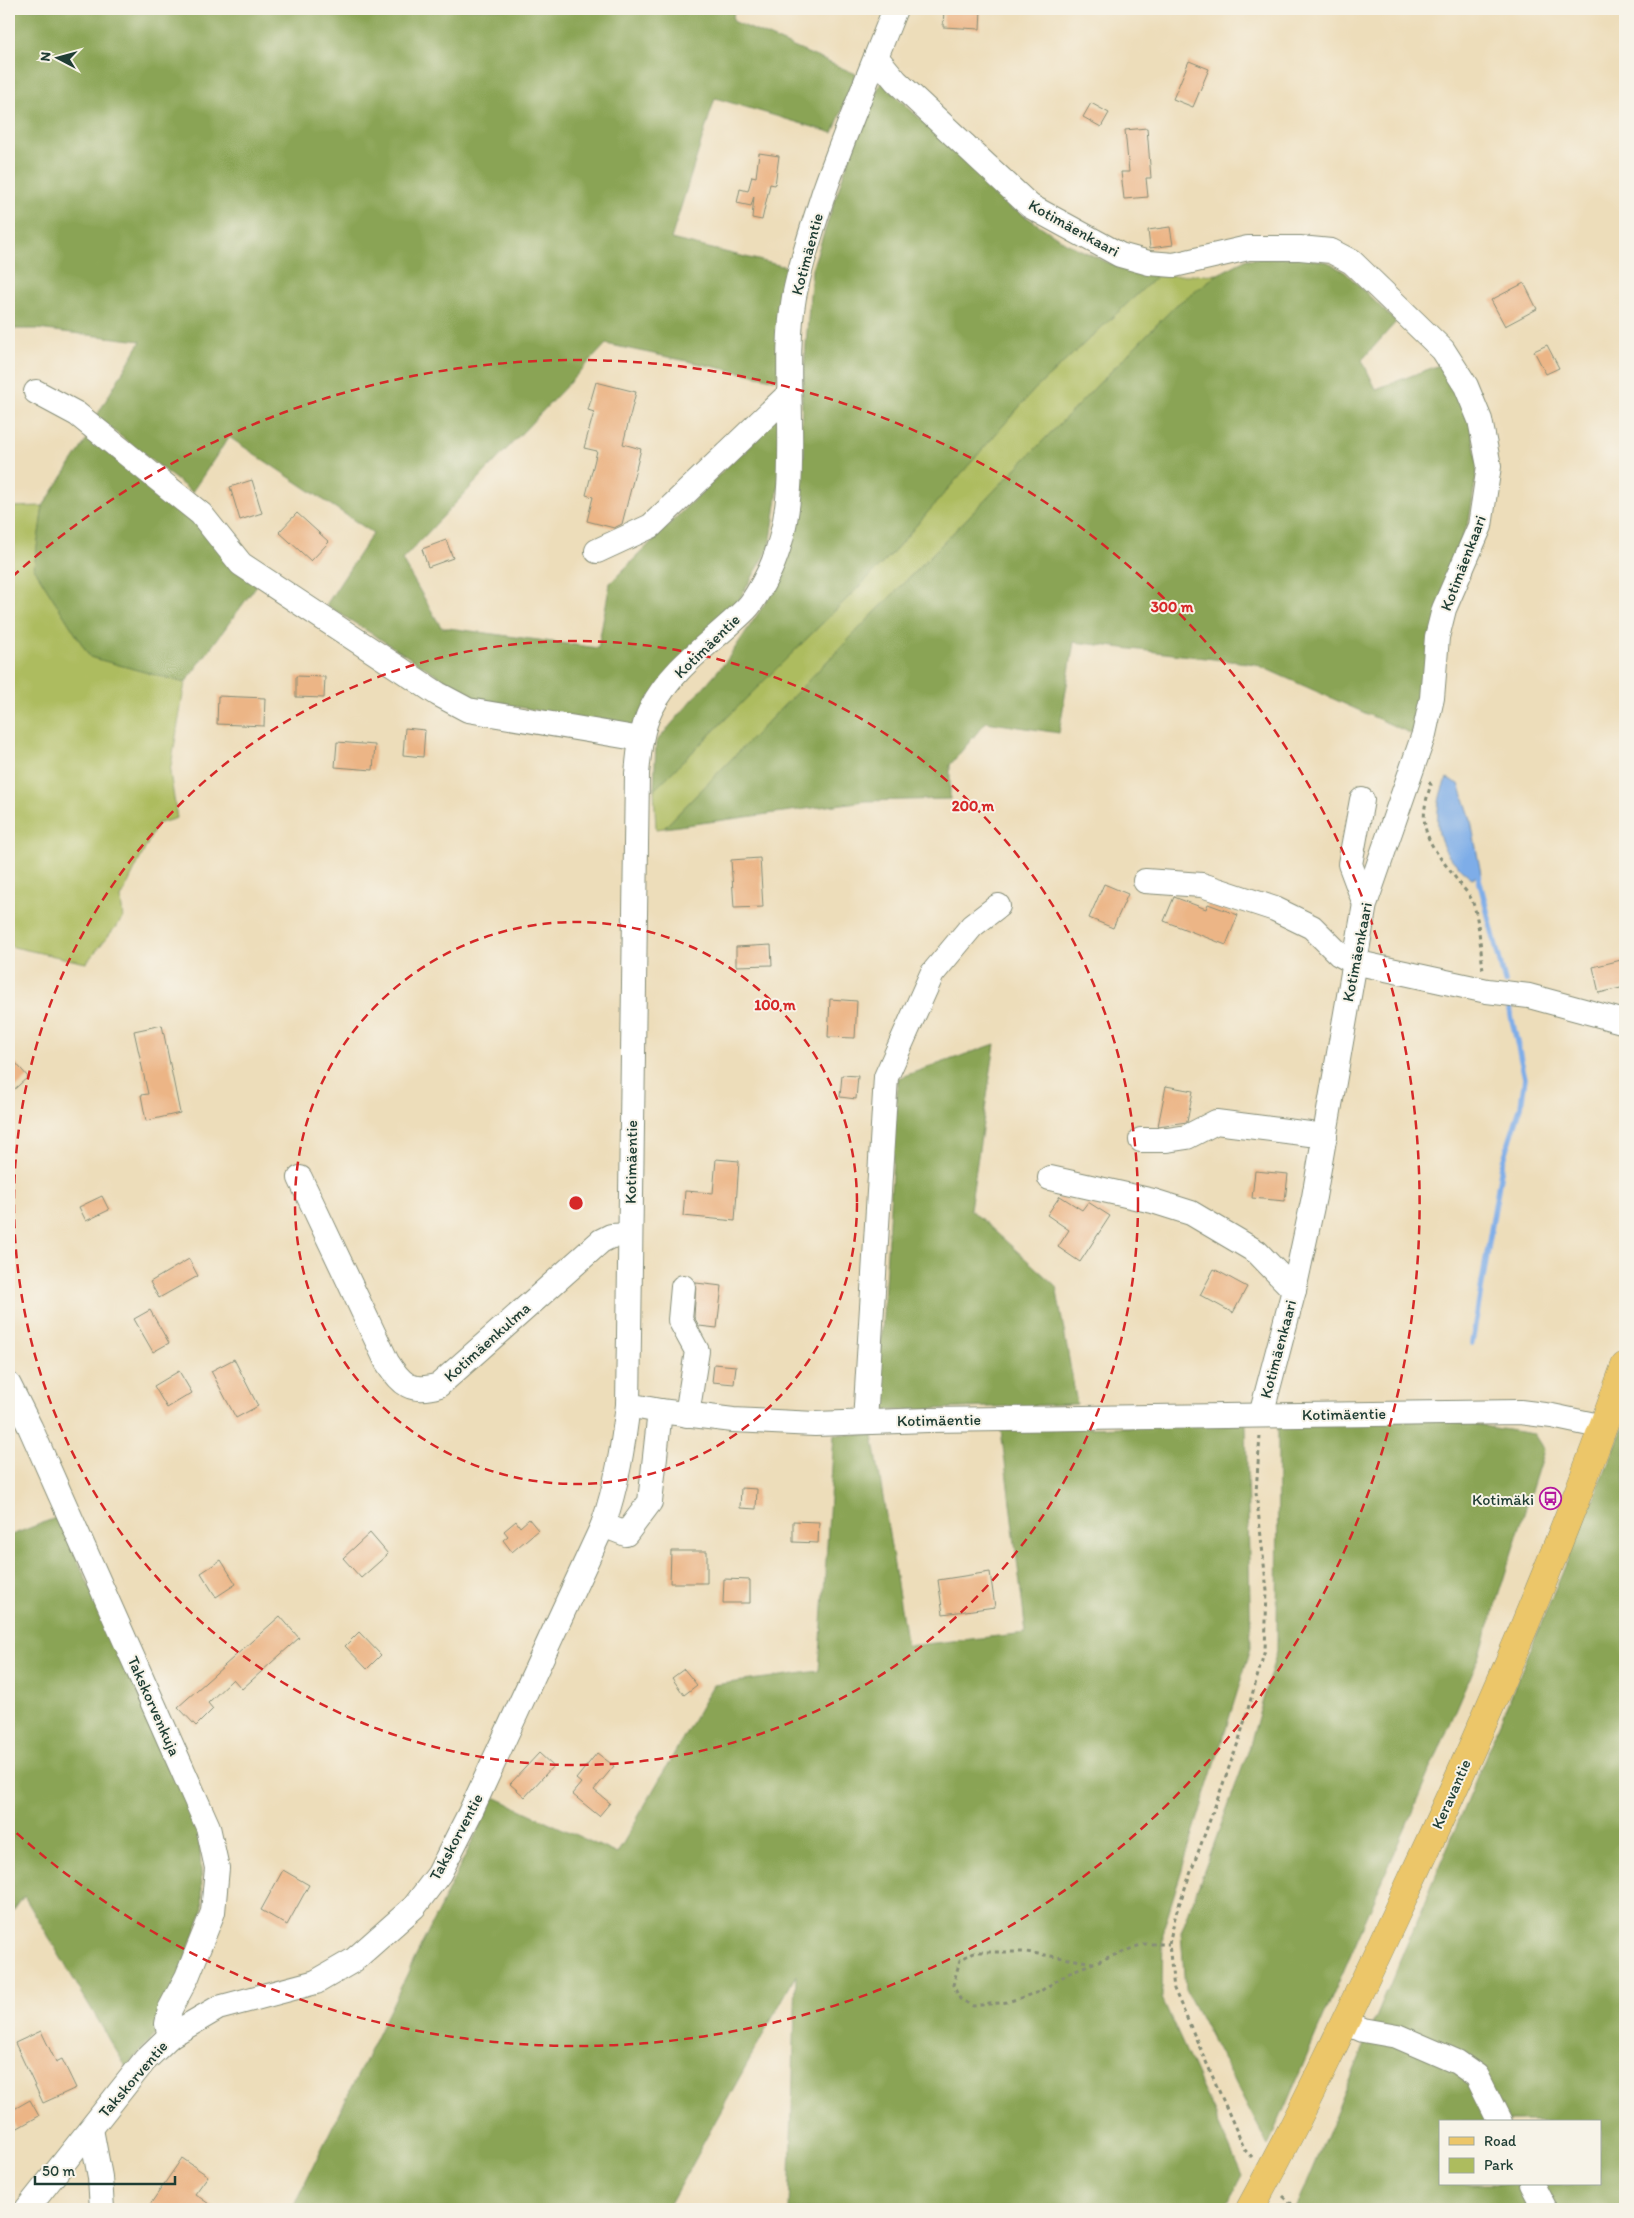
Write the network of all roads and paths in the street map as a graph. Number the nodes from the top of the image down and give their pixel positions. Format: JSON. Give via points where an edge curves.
{"nodes":[{"id":1,"x":895,"y":9,"type":"edge"},
{"id":2,"x":876,"y":57,"type":"junction"},
{"id":3,"x":36,"y":392,"type":"dead end"},
{"id":4,"x":788,"y":396,"type":"junction"},
{"id":5,"x":598,"y":551,"type":"dead end"},
{"id":6,"x":641,"y":739,"type":"junction"},
{"id":7,"x":1416,"y":759,"type":"junction"},
{"id":8,"x":1362,"y":800,"type":"dead end"},
{"id":9,"x":1145,"y":881,"type":"dead end"},
{"id":10,"x":1365,"y":904,"type":"junction"},
{"id":11,"x":998,"y":906,"type":"dead end"},
{"id":12,"x":1354,"y":962,"type":"junction"},
{"id":13,"x":1486,"y":991,"type":"junction"},
{"id":14,"x":1625,"y":1022,"type":"edge"},
{"id":15,"x":1325,"y":1136,"type":"junction"},
{"id":16,"x":1140,"y":1140,"type":"dead end"},
{"id":17,"x":300,"y":1178,"type":"dead end"},
{"id":18,"x":1050,"y":1178,"type":"dead end"},
{"id":19,"x":630,"y":1235,"type":"junction"},
{"id":20,"x":683,"y":1287,"type":"dead end"},
{"id":21,"x":1294,"y":1290,"type":"junction"},
{"id":22,"x":1625,"y":1366,"type":"edge"},
{"id":23,"x":9,"y":1385,"type":"edge"},
{"id":24,"x":628,"y":1405,"type":"junction"},
{"id":25,"x":660,"y":1411,"type":"junction"},
{"id":26,"x":686,"y":1415,"type":"junction"},
{"id":27,"x":1261,"y":1415,"type":"junction"},
{"id":28,"x":865,"y":1422,"type":"junction"},
{"id":29,"x":1604,"y":1427,"type":"junction"},
{"id":30,"x":603,"y":1525,"type":"junction"},
{"id":31,"x":1169,"y":1944,"type":"junction"},
{"id":32,"x":1094,"y":1963,"type":"junction"},
{"id":33,"x":1345,"y":2022,"type":"junction"},
{"id":34,"x":170,"y":2036,"type":"junction"},
{"id":35,"x":1499,"y":2120,"type":"edge"},
{"id":36,"x":90,"y":2129,"type":"junction"},
{"id":37,"x":1267,"y":2177,"type":"junction"},
{"id":38,"x":1533,"y":2186,"type":"edge"},
{"id":39,"x":27,"y":2209,"type":"edge"},
{"id":40,"x":102,"y":2209,"type":"edge"},
{"id":41,"x":1250,"y":2209,"type":"edge"},
{"id":42,"x":1545,"y":2209,"type":"edge"}],
"edges":[{"from":1,"to":2,"type":"street","name":"Kotimäentie"},
{"from":2,"to":4,"type":"street","name":"Kotimäentie","via":[[849,122],[803,254],[794,299]]},
{"from":2,"to":7,"type":"street","name":"Kotimäenkaari","via":[[896,81],[1030,206],[1089,240],[1120,255],[1149,263],[1174,265],[1248,248],[1331,251],[1352,262],[1443,350],[1466,386],[1480,420],[1489,466],[1480,526],[1444,609],[1437,637],[1432,698]]},
{"from":3,"to":6,"type":"street","via":[[77,414],[201,514],[241,564],[438,694],[468,710]]},
{"from":4,"to":5,"type":"street","via":[[651,526]]},
{"from":4,"to":6,"type":"street","name":"Kotimäentie","via":[[786,506],[780,542],[770,570],[747,608],[694,655],[666,687],[651,709]]},
{"from":6,"to":19,"type":"street","name":"Kotimäentie","via":[[637,774]]},
{"from":7,"to":10,"type":"street","name":"Kotimäenkaari"},
{"from":7,"to":13,"type":"path","via":[[1431,785],[1424,812],[1433,849],[1473,902]]},
{"from":8,"to":10,"type":"street","via":[[1350,864]]},
{"from":9,"to":12,"type":"street","via":[[1202,885],[1275,909],[1312,927],[1339,954]]},
{"from":10,"to":12,"type":"street","name":"Kotimäenkaari"},
{"from":11,"to":28,"type":"street","via":[[972,926],[932,974],[886,1077]]},
{"from":12,"to":13,"type":"street"},
{"from":12,"to":15,"type":"street","name":"Kotimäenkaari"},
{"from":13,"to":14,"type":"street","via":[[1529,996]]},
{"from":15,"to":16,"type":"street","via":[[1216,1122],[1187,1137]]},
{"from":15,"to":21,"type":"street","name":"Kotimäenkaari"},
{"from":17,"to":19,"type":"street","name":"Kotimäenkulma","via":[[387,1362],[398,1379],[411,1387],[427,1389],[439,1386],[601,1241],[611,1236]]},
{"from":18,"to":21,"type":"street","via":[[1192,1213],[1257,1252]]},
{"from":19,"to":24,"type":"street","name":"Kotimäentie"},
{"from":20,"to":26,"type":"street","via":[[680,1320],[697,1350]]},
{"from":21,"to":27,"type":"street","name":"Kotimäenkaari"},
{"from":22,"to":29,"type":"main road","name":"Keravantie"},
{"from":23,"to":34,"type":"street","name":"Takskorvenkuja","via":[[208,1827],[217,1868],[212,1912],[187,1978],[170,2009],[167,2024]]},
{"from":24,"to":25,"type":"street","name":"Kotimäentie"},
{"from":24,"to":30,"type":"street","name":"Takskorventie","via":[[620,1464]]},
{"from":25,"to":26,"type":"street","name":"Kotimäentie"},
{"from":25,"to":30,"type":"street","via":[[650,1502],[626,1534]]},
{"from":26,"to":28,"type":"street","name":"Kotimäentie","via":[[806,1424]]},
{"from":27,"to":28,"type":"street","name":"Kotimäentie"},
{"from":27,"to":29,"type":"street","name":"Kotimäentie","via":[[1520,1412]]},
{"from":27,"to":31,"type":"path","via":[[1256,1492],[1267,1590],[1264,1650],[1239,1740],[1200,1843]]},
{"from":29,"to":33,"type":"main road","name":"Keravantie","via":[[1529,1617],[1444,1811]]},
{"from":30,"to":34,"type":"street","name":"Takskorventie","via":[[469,1815],[439,1874],[414,1907],[354,1960],[316,1982],[218,2008]]},
{"from":31,"to":32,"type":"path","via":[[1143,1944]]},
{"from":31,"to":37,"type":"path","via":[[1174,1989],[1245,2150]]},
{"from":32,"to":32,"type":"path","via":[[1070,1972],[1039,1992],[1007,2002],[973,2006],[960,1999],[953,1985],[960,1960],[974,1952],[1026,1952]]},
{"from":33,"to":35,"type":"street","via":[[1362,2030],[1396,2036],[1458,2062],[1477,2076]]},
{"from":33,"to":37,"type":"main road","name":"Keravantie"},
{"from":34,"to":36,"type":"street","name":"Takskorventie","via":[[145,2060]]},
{"from":36,"to":39,"type":"street","name":"Takskorventie"},
{"from":36,"to":40,"type":"street","via":[[100,2177]]},
{"from":37,"to":41,"type":"main road","name":"Keravantie"},
{"from":38,"to":42,"type":"street"}]}
